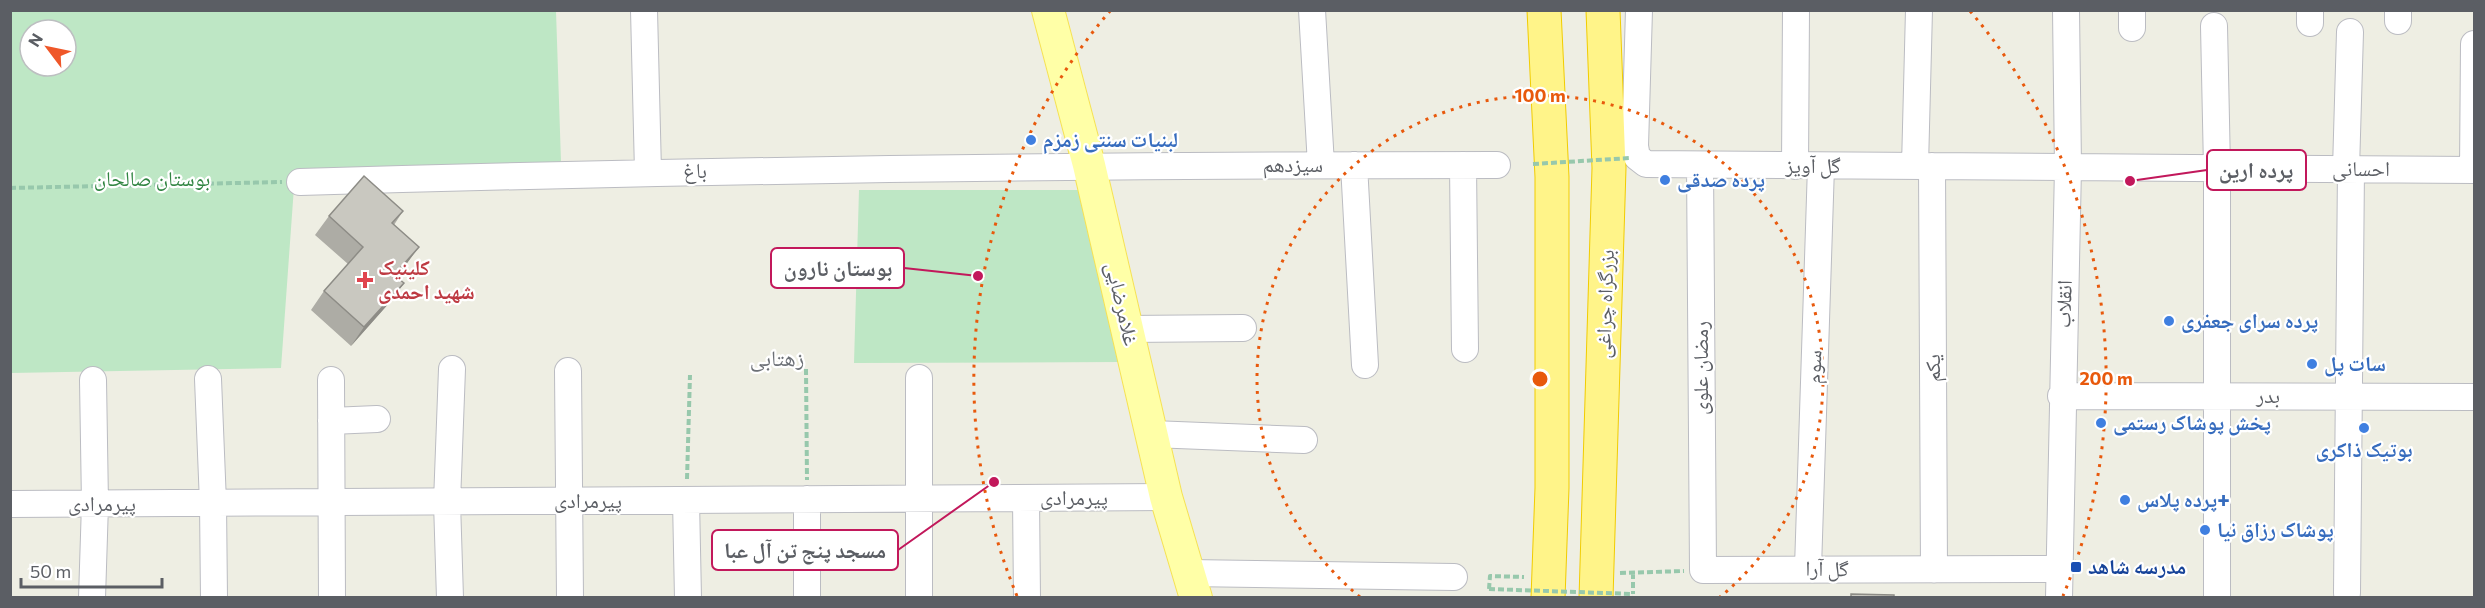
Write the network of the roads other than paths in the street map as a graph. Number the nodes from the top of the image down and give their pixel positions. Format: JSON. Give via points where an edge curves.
{"nodes":[{"id":1,"x":644,"y":10,"type":"edge"},
{"id":2,"x":1048,"y":10,"type":"edge"},
{"id":3,"x":1312,"y":10,"type":"edge"},
{"id":4,"x":1544,"y":10,"type":"edge"},
{"id":5,"x":1603,"y":10,"type":"edge"},
{"id":6,"x":1639,"y":10,"type":"edge"},
{"id":7,"x":1796,"y":10,"type":"edge"},
{"id":8,"x":1919,"y":10,"type":"edge"},
{"id":9,"x":2066,"y":10,"type":"edge"},
{"id":10,"x":2214,"y":26,"type":"dead end"},
{"id":11,"x":2350,"y":32,"type":"dead end"},
{"id":12,"x":2474,"y":44,"type":"edge"},
{"id":13,"x":1089,"y":165,"type":"junction"},
{"id":14,"x":1321,"y":165,"type":"junction"},
{"id":15,"x":1354,"y":165,"type":"junction"},
{"id":16,"x":1463,"y":165,"type":"junction"},
{"id":17,"x":1497,"y":165,"type":"dead end"},
{"id":18,"x":1700,"y":165,"type":"junction"},
{"id":19,"x":1795,"y":166,"type":"junction"},
{"id":20,"x":1821,"y":166,"type":"junction"},
{"id":21,"x":1923,"y":166,"type":"junction"},
{"id":22,"x":2068,"y":167,"type":"junction"},
{"id":23,"x":2217,"y":168,"type":"junction"},
{"id":24,"x":2348,"y":169,"type":"junction"},
{"id":25,"x":2474,"y":170,"type":"edge"},
{"id":26,"x":648,"y":172,"type":"junction"},
{"id":27,"x":300,"y":182,"type":"road end"},
{"id":28,"x":1243,"y":328,"type":"dead end"},
{"id":29,"x":1127,"y":329,"type":"junction"},
{"id":30,"x":1465,"y":349,"type":"dead end"},
{"id":31,"x":1365,"y":365,"type":"dead end"},
{"id":32,"x":452,"y":369,"type":"dead end"},
{"id":33,"x":568,"y":371,"type":"dead end"},
{"id":34,"x":919,"y":378,"type":"dead end"},
{"id":35,"x":207,"y":379,"type":"dead end"},
{"id":36,"x":331,"y":380,"type":"dead end"},
{"id":37,"x":93,"y":381,"type":"dead end"},
{"id":38,"x":2061,"y":396,"type":"junction"},
{"id":39,"x":2218,"y":396,"type":"junction"},
{"id":40,"x":2349,"y":396,"type":"junction"},
{"id":41,"x":2475,"y":397,"type":"edge"},
{"id":42,"x":377,"y":419,"type":"dead end"},
{"id":43,"x":331,"y":420,"type":"junction"},
{"id":44,"x":1152,"y":434,"type":"junction"},
{"id":45,"x":1304,"y":440,"type":"dead end"},
{"id":46,"x":1166,"y":497,"type":"junction"},
{"id":47,"x":1026,"y":498,"type":"junction"},
{"id":48,"x":807,"y":499,"type":"junction"},
{"id":49,"x":920,"y":499,"type":"junction"},
{"id":50,"x":686,"y":500,"type":"junction"},
{"id":51,"x":568,"y":501,"type":"junction"},
{"id":52,"x":332,"y":502,"type":"junction"},
{"id":53,"x":447,"y":502,"type":"junction"},
{"id":54,"x":213,"y":503,"type":"junction"},
{"id":55,"x":10,"y":504,"type":"edge"},
{"id":56,"x":96,"y":504,"type":"junction"},
{"id":57,"x":1808,"y":568,"type":"junction"},
{"id":58,"x":2058,"y":569,"type":"junction"},
{"id":59,"x":1703,"y":570,"type":"joint"},
{"id":60,"x":1934,"y":570,"type":"junction"},
{"id":61,"x":1454,"y":577,"type":"dead end"},
{"id":62,"x":1193,"y":585,"type":"edge"},
{"id":63,"x":1596,"y":586,"type":"edge"},
{"id":64,"x":1548,"y":588,"type":"edge"},
{"id":65,"x":2347,"y":593,"type":"dead end"},
{"id":66,"x":92,"y":597,"type":"edge"},
{"id":67,"x":214,"y":597,"type":"edge"},
{"id":68,"x":332,"y":597,"type":"edge"},
{"id":69,"x":450,"y":597,"type":"edge"},
{"id":70,"x":570,"y":597,"type":"edge"},
{"id":71,"x":688,"y":597,"type":"edge"},
{"id":72,"x":807,"y":597,"type":"edge"},
{"id":73,"x":919,"y":597,"type":"edge"},
{"id":74,"x":1027,"y":597,"type":"edge"},
{"id":75,"x":2059,"y":597,"type":"edge"},
{"id":76,"x":2217,"y":597,"type":"edge"}],
"edges":[{"from":1,"to":26,"type":"street"},
{"from":2,"to":13,"type":"main road","name":"غلامرضایی"},
{"from":3,"to":14,"type":"street"},
{"from":4,"to":64,"type":"highway","via":[[1552,177]]},
{"from":5,"to":63,"type":"highway","name":"بزرگراه چراغی","via":[[1609,168]]},
{"from":6,"to":18,"type":"street","name":"گل آویز","via":[[1635,146],[1638,157],[1646,164]]},
{"from":7,"to":19,"type":"street"},
{"from":8,"to":21,"type":"street","name":"یکم"},
{"from":9,"to":22,"type":"street","name":"انقلاب"},
{"from":10,"to":23,"type":"street"},
{"from":11,"to":24,"type":"street"},
{"from":12,"to":25,"type":"street"},
{"from":13,"to":14,"type":"street","name":"سیزدهم"},
{"from":13,"to":26,"type":"street","name":"باغ"},
{"from":13,"to":29,"type":"main road","name":"غلامرضایی"},
{"from":14,"to":15,"type":"street","name":"سیزدهم"},
{"from":15,"to":16,"type":"street","name":"سیزدهم"},
{"from":15,"to":31,"type":"street"},
{"from":16,"to":17,"type":"street","name":"سیزدهم"},
{"from":16,"to":30,"type":"street"},
{"from":18,"to":19,"type":"street","name":"گل آویز"},
{"from":18,"to":59,"type":"street","name":"رمضان علوی"},
{"from":19,"to":20,"type":"street","name":"گل آویز"},
{"from":20,"to":21,"type":"street","name":"گل آویز"},
{"from":20,"to":57,"type":"street","name":"سوم"},
{"from":21,"to":22,"type":"street","name":"گل آویز"},
{"from":21,"to":60,"type":"street","name":"یکم"},
{"from":22,"to":23,"type":"street","name":"احسانی"},
{"from":22,"to":38,"type":"street","name":"انقلاب"},
{"from":23,"to":24,"type":"street","name":"احسانی"},
{"from":23,"to":39,"type":"street"},
{"from":24,"to":25,"type":"street","name":"احسانی"},
{"from":24,"to":40,"type":"street"},
{"from":26,"to":27,"type":"street","name":"باغ"},
{"from":28,"to":29,"type":"street"},
{"from":29,"to":44,"type":"main road","name":"غلامرضایی"},
{"from":32,"to":53,"type":"street"},
{"from":33,"to":51,"type":"street"},
{"from":34,"to":49,"type":"street"},
{"from":35,"to":54,"type":"street"},
{"from":36,"to":43,"type":"street"},
{"from":37,"to":56,"type":"street"},
{"from":38,"to":39,"type":"street","name":"بدر"},
{"from":38,"to":58,"type":"street","name":"انقلاب"},
{"from":39,"to":40,"type":"street","name":"بدر"},
{"from":39,"to":76,"type":"street"},
{"from":40,"to":41,"type":"street","name":"بدر"},
{"from":40,"to":65,"type":"street"},
{"from":42,"to":43,"type":"street"},
{"from":43,"to":52,"type":"street"},
{"from":44,"to":45,"type":"street"},
{"from":44,"to":46,"type":"main road","name":"غلامرضایی"},
{"from":46,"to":47,"type":"street","name":"پیرمرادی"},
{"from":46,"to":62,"type":"main road","name":"غلامرضایی"},
{"from":47,"to":49,"type":"street","name":"پیرمرادی"},
{"from":47,"to":74,"type":"street"},
{"from":48,"to":49,"type":"street","name":"پیرمرادی"},
{"from":48,"to":50,"type":"street","name":"پیرمرادی"},
{"from":48,"to":72,"type":"street"},
{"from":49,"to":73,"type":"street"},
{"from":50,"to":51,"type":"street","name":"پیرمرادی"},
{"from":50,"to":71,"type":"street"},
{"from":51,"to":53,"type":"street","name":"پیرمرادی"},
{"from":51,"to":70,"type":"street"},
{"from":52,"to":53,"type":"street","name":"پیرمرادی"},
{"from":52,"to":54,"type":"street","name":"پیرمرادی"},
{"from":52,"to":68,"type":"street"},
{"from":53,"to":69,"type":"street"},
{"from":54,"to":56,"type":"street","name":"پیرمرادی"},
{"from":54,"to":67,"type":"street"},
{"from":55,"to":56,"type":"street","name":"پیرمرادی"},
{"from":56,"to":66,"type":"street"},
{"from":57,"to":59,"type":"street","name":"گل آرا"},
{"from":57,"to":60,"type":"street","name":"گل آرا"},
{"from":58,"to":60,"type":"street","name":"گل آرا"},
{"from":58,"to":75,"type":"street","name":"انقلاب"},
{"from":61,"to":62,"type":"street"}]}
